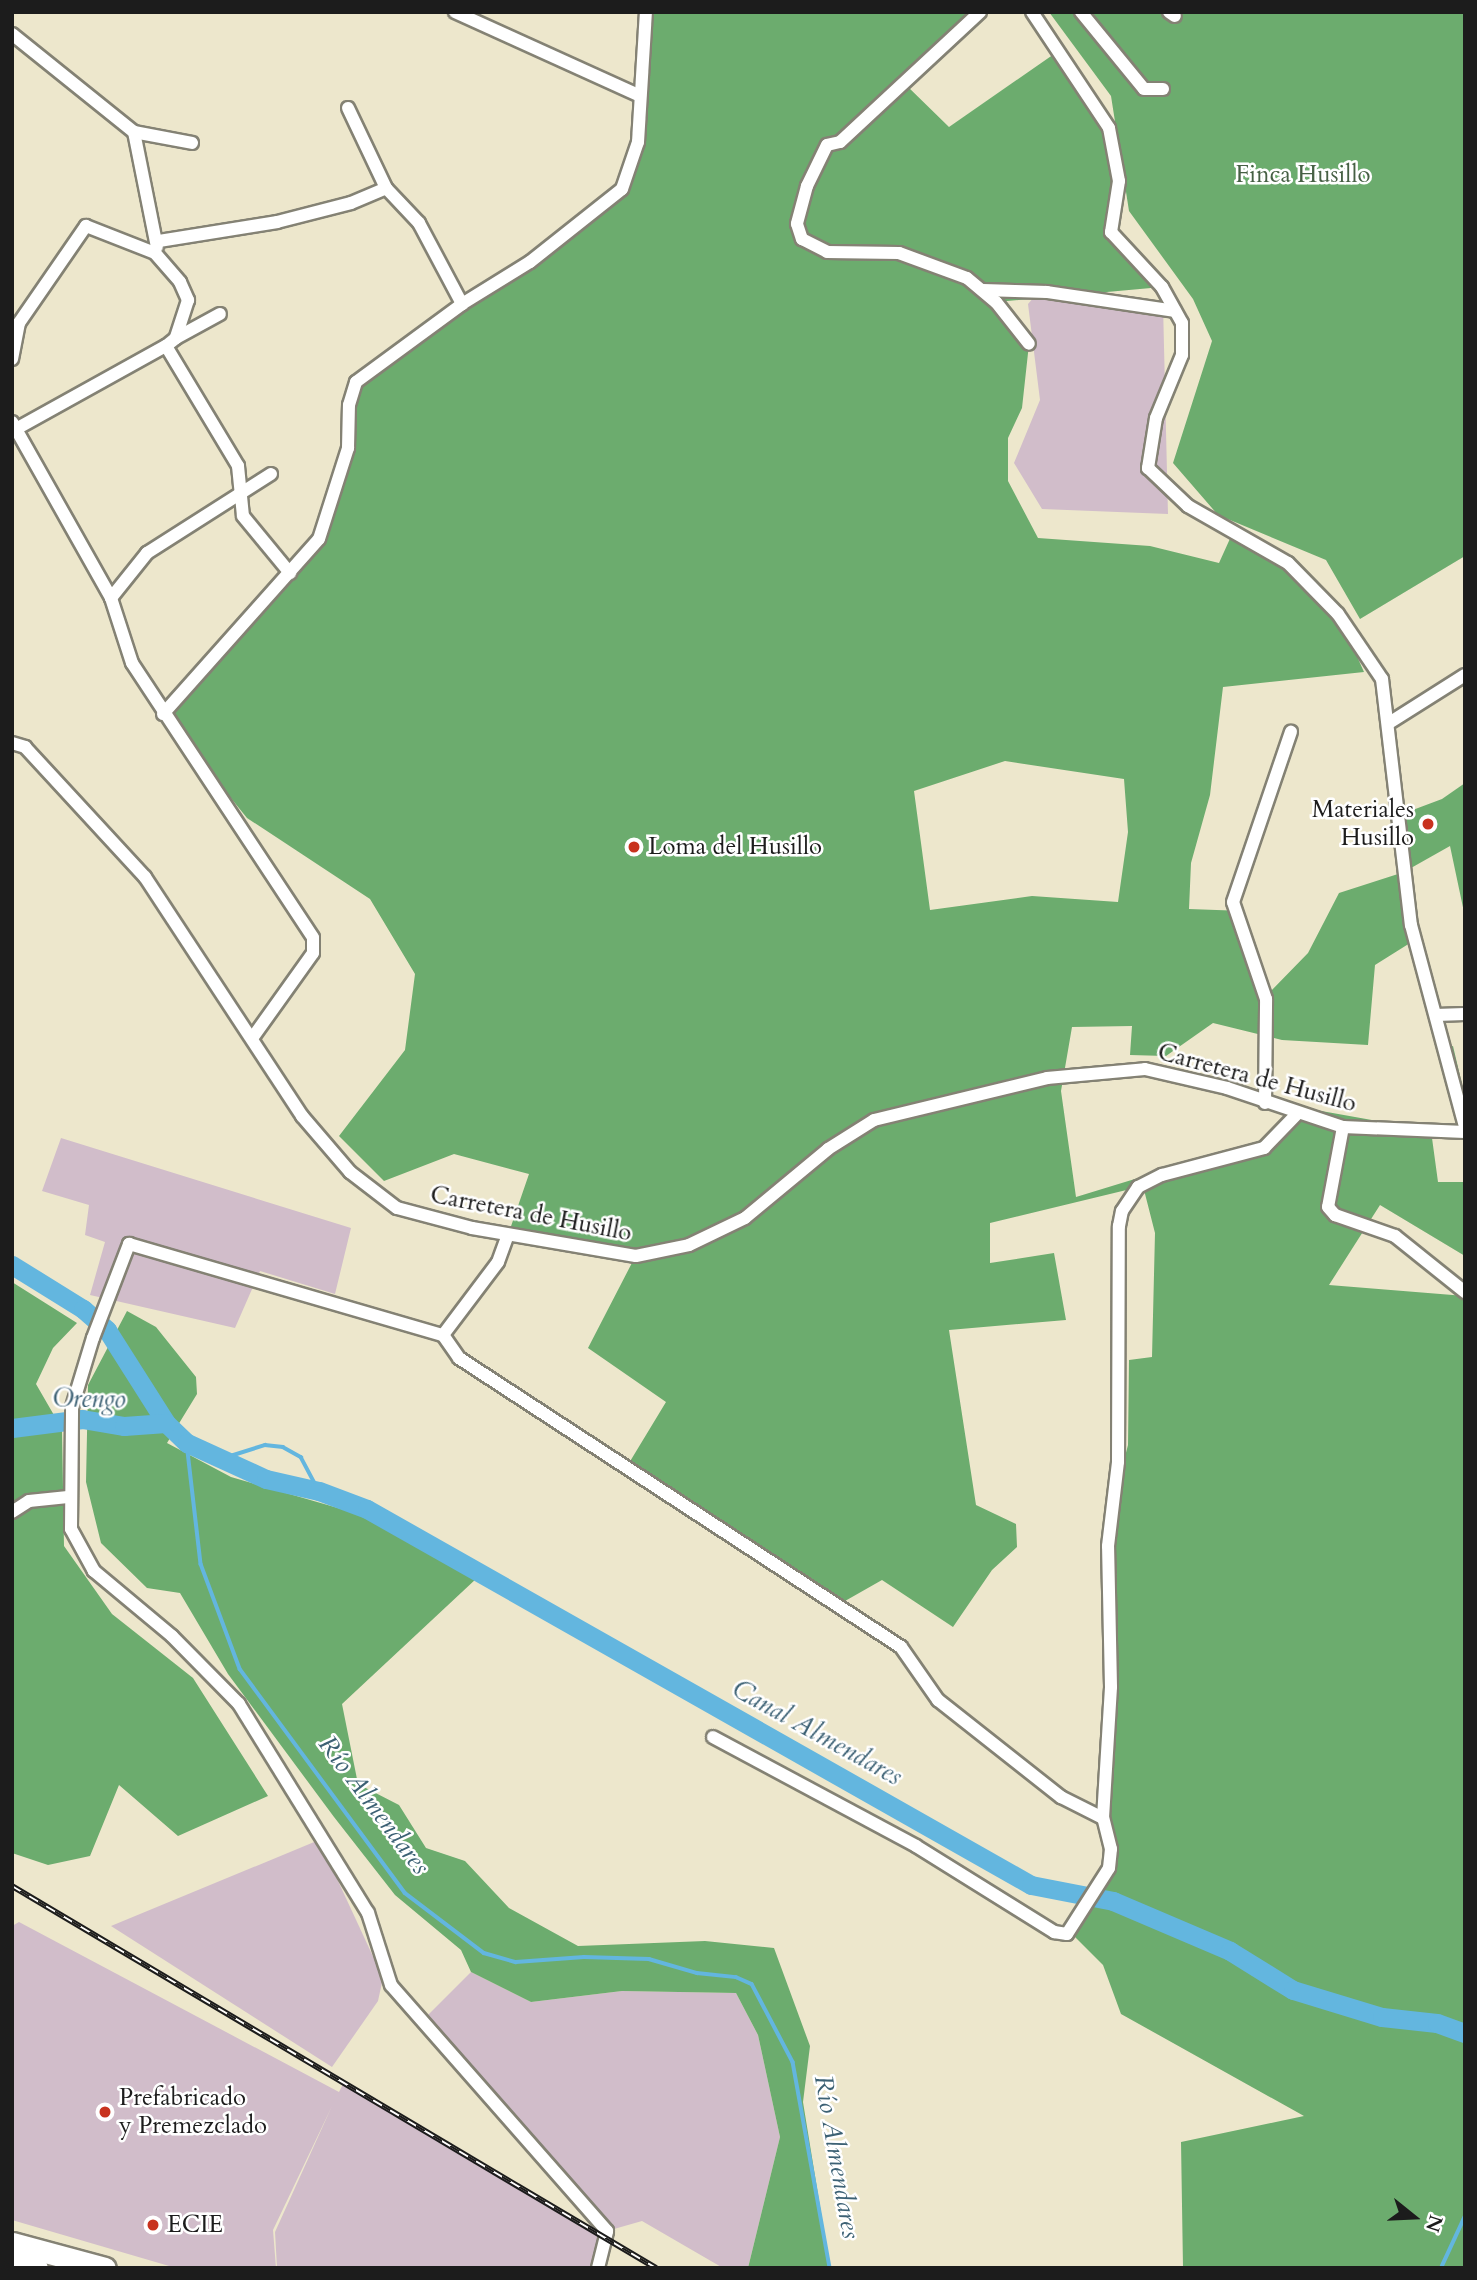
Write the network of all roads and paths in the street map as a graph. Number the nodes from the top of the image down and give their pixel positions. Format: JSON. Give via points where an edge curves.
{"nodes":[{"id":1,"x":455,"y":12,"type":"edge"},
{"id":2,"x":646,"y":12,"type":"edge"},
{"id":3,"x":980,"y":12,"type":"edge"},
{"id":4,"x":1032,"y":12,"type":"edge"},
{"id":5,"x":1081,"y":12,"type":"edge"},
{"id":6,"x":12,"y":34,"type":"edge"},
{"id":7,"x":1163,"y":89,"type":"dead end"},
{"id":8,"x":640,"y":96,"type":"junction"},
{"id":9,"x":348,"y":108,"type":"dead end"},
{"id":10,"x":134,"y":132,"type":"junction"},
{"id":11,"x":192,"y":143,"type":"dead end"},
{"id":12,"x":386,"y":188,"type":"junction"},
{"id":13,"x":157,"y":247,"type":"junction"},
{"id":14,"x":983,"y":290,"type":"junction"},
{"id":15,"x":462,"y":304,"type":"junction"},
{"id":16,"x":1175,"y":311,"type":"junction"},
{"id":17,"x":220,"y":314,"type":"dead end"},
{"id":18,"x":171,"y":342,"type":"junction"},
{"id":19,"x":1029,"y":344,"type":"dead end"},
{"id":20,"x":12,"y":359,"type":"edge"},
{"id":21,"x":14,"y":426,"type":"edge"},
{"id":22,"x":271,"y":474,"type":"dead end"},
{"id":23,"x":238,"y":495,"type":"junction"},
{"id":24,"x":290,"y":573,"type":"junction"},
{"id":25,"x":111,"y":598,"type":"junction"},
{"id":26,"x":1465,"y":675,"type":"edge"},
{"id":27,"x":163,"y":714,"type":"junction"},
{"id":28,"x":1389,"y":723,"type":"junction"},
{"id":29,"x":1291,"y":732,"type":"dead end"},
{"id":30,"x":12,"y":743,"type":"edge"},
{"id":31,"x":1465,"y":1014,"type":"edge"},
{"id":32,"x":1436,"y":1015,"type":"junction"},
{"id":33,"x":253,"y":1037,"type":"junction"},
{"id":34,"x":1265,"y":1103,"type":"junction"},
{"id":35,"x":1297,"y":1114,"type":"junction"},
{"id":36,"x":1343,"y":1126,"type":"junction"},
{"id":37,"x":1465,"y":1127,"type":"edge"},
{"id":38,"x":1465,"y":1132,"type":"edge"},
{"id":39,"x":508,"y":1235,"type":"junction"},
{"id":40,"x":1465,"y":1292,"type":"edge"},
{"id":41,"x":443,"y":1335,"type":"junction"},
{"id":42,"x":68,"y":1497,"type":"junction"},
{"id":43,"x":12,"y":1512,"type":"edge"},
{"id":44,"x":713,"y":1737,"type":"dead end"},
{"id":45,"x":1103,"y":1818,"type":"junction"},
{"id":46,"x":12,"y":2243,"type":"edge"},
{"id":47,"x":12,"y":2261,"type":"edge"},
{"id":48,"x":37,"y":2268,"type":"edge"},
{"id":49,"x":105,"y":2268,"type":"edge"},
{"id":50,"x":598,"y":2268,"type":"edge"}],
"edges":[{"from":1,"to":8,"type":"street"},
{"from":2,"to":8,"type":"street"},
{"from":3,"to":14,"type":"street","via":[[840,142],[827,145],[807,186],[797,224],[802,239],[828,252],[899,253],[967,278]]},
{"from":4,"to":16,"type":"street","via":[[1109,128],[1119,181],[1111,232],[1162,287]]},
{"from":5,"to":7,"type":"street","via":[[1144,89]]},
{"from":6,"to":10,"type":"street"},
{"from":8,"to":15,"type":"street","via":[[638,142],[622,189],[530,262]]},
{"from":9,"to":12,"type":"street"},
{"from":10,"to":11,"type":"street"},
{"from":10,"to":13,"type":"street"},
{"from":12,"to":13,"type":"street","via":[[351,203]]},
{"from":12,"to":15,"type":"street","via":[[419,223]]},
{"from":13,"to":18,"type":"street","via":[[188,300]]},
{"from":13,"to":20,"type":"street","via":[[86,226],[19,323]]},
{"from":14,"to":16,"type":"street","via":[[1047,292]]},
{"from":14,"to":19,"type":"street"},
{"from":15,"to":24,"type":"street","via":[[356,382],[349,405],[348,448],[330,516],[319,539]]},
{"from":16,"to":28,"type":"street","via":[[1182,323],[1182,355],[1156,418],[1148,468],[1188,506],[1288,563],[1338,614],[1382,679]]},
{"from":17,"to":18,"type":"street"},
{"from":18,"to":21,"type":"street"},
{"from":18,"to":23,"type":"street","via":[[238,466]]},
{"from":21,"to":25,"type":"street"},
{"from":22,"to":23,"type":"street"},
{"from":23,"to":24,"type":"street","via":[[243,516]]},
{"from":23,"to":25,"type":"street","via":[[147,554]]},
{"from":24,"to":27,"type":"street"},
{"from":25,"to":27,"type":"street","via":[[132,663]]},
{"from":26,"to":28,"type":"street"},
{"from":27,"to":33,"type":"street","via":[[313,938],[313,953]]},
{"from":28,"to":32,"type":"street","via":[[1411,925]]},
{"from":29,"to":34,"type":"street","via":[[1233,902],[1266,999]]},
{"from":30,"to":33,"type":"street","name":"Carretera de Husillo","via":[[24,747],[145,877]]},
{"from":31,"to":32,"type":"street"},
{"from":32,"to":37,"type":"street"},
{"from":33,"to":39,"type":"street","name":"Carretera de Husillo","via":[[302,1116],[350,1172],[397,1208]]},
{"from":34,"to":35,"type":"street","name":"Carretera de Husillo"},
{"from":34,"to":39,"type":"street","name":"Carretera de Husillo","via":[[1145,1069],[1047,1078],[874,1120],[828,1149],[745,1218],[689,1245],[636,1256]]},
{"from":35,"to":36,"type":"street","name":"Carretera de Husillo"},
{"from":35,"to":45,"type":"street","via":[[1264,1148],[1162,1175],[1138,1187],[1122,1211],[1118,1462],[1108,1546],[1111,1687]]},
{"from":36,"to":38,"type":"street","name":"Carretera de Husillo"},
{"from":36,"to":40,"type":"street","via":[[1328,1207],[1335,1215],[1395,1236]]},
{"from":39,"to":41,"type":"street","via":[[498,1262]]},
{"from":41,"to":42,"type":"street","via":[[129,1244],[93,1338],[72,1413]]},
{"from":41,"to":45,"type":"street","via":[[459,1358],[901,1647],[937,1700],[1061,1797]]},
{"from":42,"to":43,"type":"street","via":[[29,1500]]},
{"from":42,"to":50,"type":"street","via":[[71,1529],[94,1571],[172,1636],[239,1704],[368,1913],[391,1986],[607,2231]]},
{"from":44,"to":45,"type":"street","via":[[916,1846],[1054,1932],[1067,1934],[1109,1868],[1111,1849]]},
{"from":46,"to":49,"type":"highway"},
{"from":47,"to":48,"type":"highway"}]}
